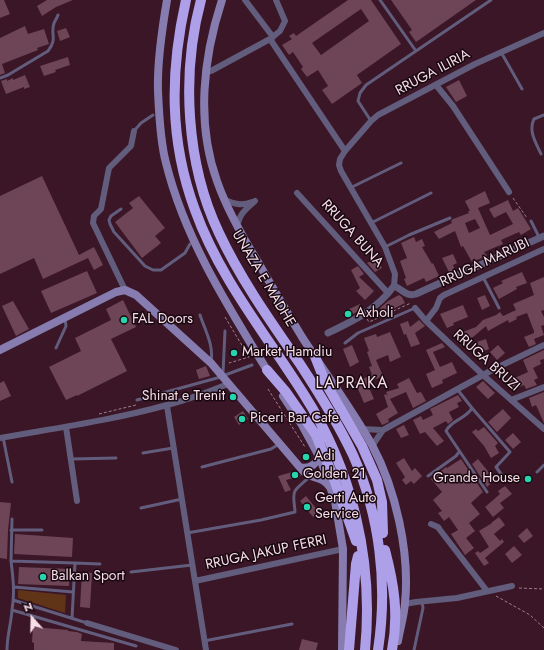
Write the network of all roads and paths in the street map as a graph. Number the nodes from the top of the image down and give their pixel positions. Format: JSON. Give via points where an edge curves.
{"nodes":[{"id":1,"x":166,"y":0,"type":"edge"},
{"id":2,"x":186,"y":0,"type":"edge"},
{"id":3,"x":201,"y":0,"type":"edge"},
{"id":4,"x":222,"y":0,"type":"edge"},
{"id":5,"x":245,"y":0,"type":"edge"},
{"id":6,"x":276,"y":0,"type":"edge"},
{"id":7,"x":380,"y":0,"type":"edge"},
{"id":8,"x":491,"y":0,"type":"edge"},
{"id":9,"x":58,"y":15,"type":"dead end"},
{"id":10,"x":544,"y":33,"type":"edge"},
{"id":11,"x":272,"y":38,"type":"junction"},
{"id":12,"x":416,"y":51,"type":"junction"},
{"id":13,"x":501,"y":52,"type":"junction"},
{"id":14,"x":205,"y":73,"type":"junction"},
{"id":15,"x":0,"y":78,"type":"edge"},
{"id":16,"x":436,"y":85,"type":"junction"},
{"id":17,"x":522,"y":89,"type":"dead end"},
{"id":18,"x":153,"y":115,"type":"dead end"},
{"id":19,"x":544,"y":115,"type":"edge"},
{"id":20,"x":371,"y":121,"type":"junction"},
{"id":21,"x":134,"y":131,"type":"joint"},
{"id":22,"x":345,"y":152,"type":"junction"},
{"id":23,"x":541,"y":154,"type":"dead end"},
{"id":24,"x":401,"y":163,"type":"dead end"},
{"id":25,"x":350,"y":188,"type":"junction"},
{"id":26,"x":509,"y":192,"type":"joint"},
{"id":27,"x":297,"y":193,"type":"dead end"},
{"id":28,"x":431,"y":194,"type":"dead end"},
{"id":29,"x":225,"y":200,"type":"junction"},
{"id":30,"x":121,"y":209,"type":"dead end"},
{"id":31,"x":450,"y":218,"type":"dead end"},
{"id":32,"x":531,"y":221,"type":"joint"},
{"id":33,"x":370,"y":223,"type":"junction"},
{"id":34,"x":237,"y":226,"type":"junction"},
{"id":35,"x":542,"y":237,"type":"edge"},
{"id":36,"x":190,"y":244,"type":"dead end"},
{"id":37,"x":385,"y":247,"type":"junction"},
{"id":38,"x":544,"y":249,"type":"edge"},
{"id":39,"x":483,"y":276,"type":"junction"},
{"id":40,"x":394,"y":286,"type":"junction"},
{"id":41,"x":125,"y":290,"type":"junction"},
{"id":42,"x":388,"y":293,"type":"junction"},
{"id":43,"x":414,"y":305,"type":"junction"},
{"id":44,"x":499,"y":308,"type":"dead end"},
{"id":45,"x":200,"y":315,"type":"dead end"},
{"id":46,"x":65,"y":318,"type":"junction"},
{"id":47,"x":225,"y":318,"type":"dead end"},
{"id":48,"x":426,"y":321,"type":"junction"},
{"id":49,"x":369,"y":322,"type":"dead end"},
{"id":50,"x":225,"y":331,"type":"dead end"},
{"id":51,"x":328,"y":333,"type":"dead end"},
{"id":52,"x":345,"y":343,"type":"dead end"},
{"id":53,"x":544,"y":346,"type":"edge"},
{"id":54,"x":56,"y":348,"type":"dead end"},
{"id":55,"x":0,"y":350,"type":"edge"},
{"id":56,"x":314,"y":354,"type":"junction"},
{"id":57,"x":211,"y":363,"type":"junction"},
{"id":58,"x":223,"y":365,"type":"junction"},
{"id":59,"x":252,"y":365,"type":"dead end"},
{"id":60,"x":267,"y":370,"type":"junction"},
{"id":61,"x":483,"y":375,"type":"junction"},
{"id":62,"x":222,"y":377,"type":"junction"},
{"id":63,"x":228,"y":384,"type":"junction"},
{"id":64,"x":544,"y":387,"type":"edge"},
{"id":65,"x":268,"y":389,"type":"dead end"},
{"id":66,"x":457,"y":389,"type":"junction"},
{"id":67,"x":137,"y":400,"type":"dead end"},
{"id":68,"x":512,"y":400,"type":"junction"},
{"id":69,"x":141,"y":404,"type":"dead end"},
{"id":70,"x":167,"y":406,"type":"junction"},
{"id":71,"x":472,"y":408,"type":"junction"},
{"id":72,"x":96,"y":414,"type":"dead end"},
{"id":73,"x":66,"y":427,"type":"junction"},
{"id":74,"x":362,"y":429,"type":"junction"},
{"id":75,"x":544,"y":429,"type":"edge"},
{"id":76,"x":382,"y":430,"type":"junction"},
{"id":77,"x":2,"y":438,"type":"edge"},
{"id":78,"x":346,"y":440,"type":"junction"},
{"id":79,"x":280,"y":444,"type":"junction"},
{"id":80,"x":372,"y":446,"type":"junction"},
{"id":81,"x":174,"y":448,"type":"junction"},
{"id":82,"x":307,"y":451,"type":"dead end"},
{"id":83,"x":318,"y":452,"type":"junction"},
{"id":84,"x":459,"y":452,"type":"junction"},
{"id":85,"x":143,"y":453,"type":"dead end"},
{"id":86,"x":116,"y":458,"type":"dead end"},
{"id":87,"x":71,"y":459,"type":"junction"},
{"id":88,"x":339,"y":463,"type":"junction"},
{"id":89,"x":544,"y":464,"type":"edge"},
{"id":90,"x":202,"y":467,"type":"dead end"},
{"id":91,"x":304,"y":471,"type":"junction"},
{"id":92,"x":536,"y":472,"type":"dead end"},
{"id":93,"x":428,"y":476,"type":"dead end"},
{"id":94,"x":504,"y":478,"type":"dead end"},
{"id":95,"x":12,"y":482,"type":"dead end"},
{"id":96,"x":332,"y":490,"type":"junction"},
{"id":97,"x":487,"y":492,"type":"dead end"},
{"id":98,"x":182,"y":499,"type":"junction"},
{"id":99,"x":77,"y":501,"type":"dead end"},
{"id":100,"x":141,"y":508,"type":"dead end"},
{"id":101,"x":12,"y":519,"type":"dead end"},
{"id":102,"x":431,"y":524,"type":"dead end"},
{"id":103,"x":12,"y":530,"type":"junction"},
{"id":104,"x":42,"y":530,"type":"dead end"},
{"id":105,"x":383,"y":533,"type":"junction"},
{"id":106,"x":187,"y":534,"type":"junction"},
{"id":107,"x":356,"y":541,"type":"junction"},
{"id":108,"x":343,"y":549,"type":"junction"},
{"id":109,"x":385,"y":550,"type":"junction"},
{"id":110,"x":358,"y":556,"type":"junction"},
{"id":111,"x":11,"y":560,"type":"junction"},
{"id":112,"x":75,"y":563,"type":"junction"},
{"id":113,"x":100,"y":564,"type":"dead end"},
{"id":114,"x":192,"y":565,"type":"junction"},
{"id":115,"x":131,"y":572,"type":"dead end"},
{"id":116,"x":195,"y":581,"type":"junction"},
{"id":117,"x":512,"y":586,"type":"joint"},
{"id":118,"x":14,"y":587,"type":"junction"},
{"id":119,"x":544,"y":589,"type":"edge"},
{"id":120,"x":487,"y":591,"type":"junction"},
{"id":121,"x":73,"y":592,"type":"junction"},
{"id":122,"x":13,"y":600,"type":"junction"},
{"id":123,"x":422,"y":602,"type":"junction"},
{"id":124,"x":382,"y":603,"type":"junction"},
{"id":125,"x":406,"y":604,"type":"junction"},
{"id":126,"x":12,"y":610,"type":"junction"},
{"id":127,"x":72,"y":618,"type":"junction"},
{"id":128,"x":87,"y":623,"type":"joint"},
{"id":129,"x":292,"y":624,"type":"dead end"},
{"id":130,"x":544,"y":628,"type":"edge"},
{"id":131,"x":204,"y":641,"type":"junction"},
{"id":132,"x":136,"y":646,"type":"dead end"},
{"id":133,"x":7,"y":650,"type":"edge"},
{"id":134,"x":176,"y":650,"type":"edge"},
{"id":135,"x":206,"y":650,"type":"edge"},
{"id":136,"x":342,"y":650,"type":"edge"},
{"id":137,"x":349,"y":650,"type":"edge"},
{"id":138,"x":362,"y":650,"type":"edge"},
{"id":139,"x":365,"y":650,"type":"edge"},
{"id":140,"x":378,"y":650,"type":"edge"},
{"id":141,"x":392,"y":650,"type":"edge"},
{"id":142,"x":396,"y":650,"type":"edge"},
{"id":143,"x":414,"y":650,"type":"edge"}],
"edges":[{"from":1,"to":60,"type":"main road","via":[[158,90],[162,143],[170,180],[200,254]]},
{"from":2,"to":88,"type":"highway","name":"UNAZA E MADHE","via":[[176,56],[174,93],[180,156],[191,201],[208,242],[227,277],[314,410]]},
{"from":3,"to":78,"type":"highway","name":"UNAZA E MADHE","via":[[192,48],[190,105],[194,148],[208,205],[218,232],[239,272],[310,379]]},
{"from":4,"to":14,"type":"main road","via":[[209,44]]},
{"from":5,"to":11,"type":"street"},
{"from":6,"to":11,"type":"street","via":[[285,21],[280,31]]},
{"from":7,"to":12,"type":"lane"},
{"from":8,"to":12,"type":"lane"},
{"from":9,"to":15,"type":"lane","via":[[53,29],[54,40],[48,51]]},
{"from":10,"to":13,"type":"street","name":"RRUGA ILIRIA"},
{"from":11,"to":14,"type":"street"},
{"from":11,"to":22,"type":"street"},
{"from":12,"to":20,"type":"lane","via":[[366,85],[360,93],[358,101]]},
{"from":13,"to":16,"type":"street","name":"RRUGA ILIRIA"},
{"from":13,"to":17,"type":"lane"},
{"from":14,"to":29,"type":"main road","via":[[204,117],[209,152]]},
{"from":16,"to":20,"type":"street","name":"RRUGA ILIRIA"},
{"from":16,"to":26,"type":"street","via":[[453,106]]},
{"from":18,"to":21,"type":"lane"},
{"from":19,"to":23,"type":"lane","via":[[534,119],[532,123],[533,138]]},
{"from":20,"to":22,"type":"street","name":"RRUGA ILIRIA"},
{"from":21,"to":41,"type":"street","via":[[131,146],[109,168],[100,209],[94,216],[93,223]]},
{"from":22,"to":25,"type":"street","via":[[339,165]]},
{"from":24,"to":25,"type":"lane"},
{"from":25,"to":33,"type":"street"},
{"from":26,"to":32,"type":"path"},
{"from":27,"to":42,"type":"street","name":"RRUGA BUNA"},
{"from":28,"to":33,"type":"lane"},
{"from":29,"to":34,"type":"main road"},
{"from":29,"to":34,"type":"street","via":[[242,205],[255,201],[242,213]]},
{"from":30,"to":36,"type":"lane","via":[[109,220],[114,232],[145,266],[152,270],[161,270],[185,253]]},
{"from":31,"to":37,"type":"lane"},
{"from":32,"to":35,"type":"lane"},
{"from":33,"to":37,"type":"street"},
{"from":34,"to":56,"type":"main road"},
{"from":35,"to":40,"type":"street","via":[[416,294],[406,293]]},
{"from":37,"to":40,"type":"street","via":[[395,274]]},
{"from":38,"to":39,"type":"street","name":"RRUGA MARUBI"},
{"from":39,"to":44,"type":"lane"},
{"from":39,"to":48,"type":"street","name":"RRUGA MARUBI","via":[[442,296]]},
{"from":40,"to":42,"type":"street"},
{"from":41,"to":46,"type":"main road"},
{"from":41,"to":57,"type":"main road","via":[[136,295]]},
{"from":42,"to":51,"type":"street","via":[[364,315]]},
{"from":43,"to":48,"type":"street","name":"RRUGA BRUZI"},
{"from":43,"to":49,"type":"path"},
{"from":43,"to":52,"type":"lane","via":[[358,333]]},
{"from":45,"to":57,"type":"lane","via":[[211,345]]},
{"from":46,"to":54,"type":"lane","via":[[66,326]]},
{"from":46,"to":55,"type":"main road"},
{"from":47,"to":58,"type":"path","via":[[249,357]]},
{"from":48,"to":61,"type":"street","name":"RRUGA BRUZI"},
{"from":50,"to":58,"type":"lane"},
{"from":53,"to":61,"type":"street"},
{"from":56,"to":74,"type":"main road"},
{"from":56,"to":105,"type":"highway","via":[[325,382],[362,446],[377,480],[382,502]]},
{"from":57,"to":62,"type":"main road"},
{"from":58,"to":62,"type":"lane"},
{"from":59,"to":62,"type":"lane"},
{"from":60,"to":83,"type":"main road"},
{"from":60,"to":107,"type":"highway","via":[[316,435]]},
{"from":61,"to":66,"type":"street"},
{"from":61,"to":68,"type":"street","name":"RRUGA BRUZI"},
{"from":62,"to":63,"type":"main road"},
{"from":62,"to":67,"type":"lane"},
{"from":63,"to":70,"type":"street"},
{"from":63,"to":79,"type":"main road"},
{"from":64,"to":68,"type":"street"},
{"from":65,"to":82,"type":"path"},
{"from":66,"to":71,"type":"lane"},
{"from":66,"to":76,"type":"street"},
{"from":68,"to":75,"type":"street","name":"RRUGA BRUZI"},
{"from":69,"to":72,"type":"path"},
{"from":70,"to":73,"type":"street"},
{"from":70,"to":81,"type":"street"},
{"from":71,"to":84,"type":"lane","via":[[465,417],[451,424],[446,431]]},
{"from":71,"to":94,"type":"lane","via":[[510,452],[496,467]]},
{"from":73,"to":77,"type":"street"},
{"from":73,"to":87,"type":"street"},
{"from":74,"to":76,"type":"street"},
{"from":74,"to":80,"type":"main road"},
{"from":76,"to":80,"type":"street"},
{"from":77,"to":95,"type":"lane"},
{"from":78,"to":105,"type":"highway","via":[[357,455],[366,475]]},
{"from":78,"to":124,"type":"highway","name":"UNAZA E MADHE","via":[[374,516],[380,559]]},
{"from":79,"to":90,"type":"lane","via":[[271,449]]},
{"from":79,"to":91,"type":"main road"},
{"from":80,"to":125,"type":"main road","via":[[392,493],[404,549]]},
{"from":81,"to":85,"type":"lane"},
{"from":81,"to":98,"type":"street"},
{"from":83,"to":91,"type":"main road","via":[[317,460]]},
{"from":83,"to":96,"type":"main road"},
{"from":84,"to":93,"type":"lane"},
{"from":84,"to":97,"type":"lane"},
{"from":86,"to":87,"type":"lane"},
{"from":87,"to":99,"type":"street"},
{"from":88,"to":107,"type":"highway"},
{"from":88,"to":139,"type":"highway","name":"UNAZA E MADHE","via":[[352,502],[362,548],[367,594]]},
{"from":89,"to":92,"type":"lane"},
{"from":91,"to":96,"type":"main road","via":[[324,480]]},
{"from":91,"to":106,"type":"lane","via":[[305,482],[294,495],[295,512]]},
{"from":96,"to":108,"type":"main road"},
{"from":98,"to":100,"type":"lane"},
{"from":98,"to":106,"type":"street"},
{"from":101,"to":103,"type":"lane"},
{"from":102,"to":120,"type":"street","via":[[438,527]]},
{"from":103,"to":104,"type":"lane"},
{"from":103,"to":111,"type":"lane"},
{"from":105,"to":109,"type":"highway"},
{"from":106,"to":114,"type":"street"},
{"from":107,"to":110,"type":"highway"},
{"from":108,"to":116,"type":"street","name":"RRUGA JAKUP FERRI"},
{"from":108,"to":136,"type":"main road"},
{"from":109,"to":124,"type":"highway","via":[[387,580]]},
{"from":109,"to":141,"type":"highway","via":[[395,600]]},
{"from":110,"to":137,"type":"highway"},
{"from":110,"to":138,"type":"highway"},
{"from":111,"to":112,"type":"lane"},
{"from":111,"to":118,"type":"lane"},
{"from":112,"to":113,"type":"lane"},
{"from":112,"to":121,"type":"lane"},
{"from":114,"to":115,"type":"lane"},
{"from":114,"to":116,"type":"street"},
{"from":116,"to":131,"type":"street"},
{"from":117,"to":119,"type":"path"},
{"from":117,"to":120,"type":"street"},
{"from":118,"to":121,"type":"lane"},
{"from":118,"to":122,"type":"lane"},
{"from":120,"to":123,"type":"street"},
{"from":120,"to":130,"type":"path","via":[[530,616]]},
{"from":121,"to":127,"type":"lane"},
{"from":122,"to":126,"type":"lane"},
{"from":122,"to":127,"type":"lane"},
{"from":123,"to":125,"type":"street"},
{"from":123,"to":143,"type":"lane"},
{"from":124,"to":140,"type":"highway","name":"UNAZA E MADHE"},
{"from":125,"to":142,"type":"main road"},
{"from":126,"to":132,"type":"lane"},
{"from":126,"to":133,"type":"lane"},
{"from":127,"to":128,"type":"lane"},
{"from":128,"to":134,"type":"street"},
{"from":129,"to":131,"type":"lane"},
{"from":131,"to":135,"type":"street"}]}
